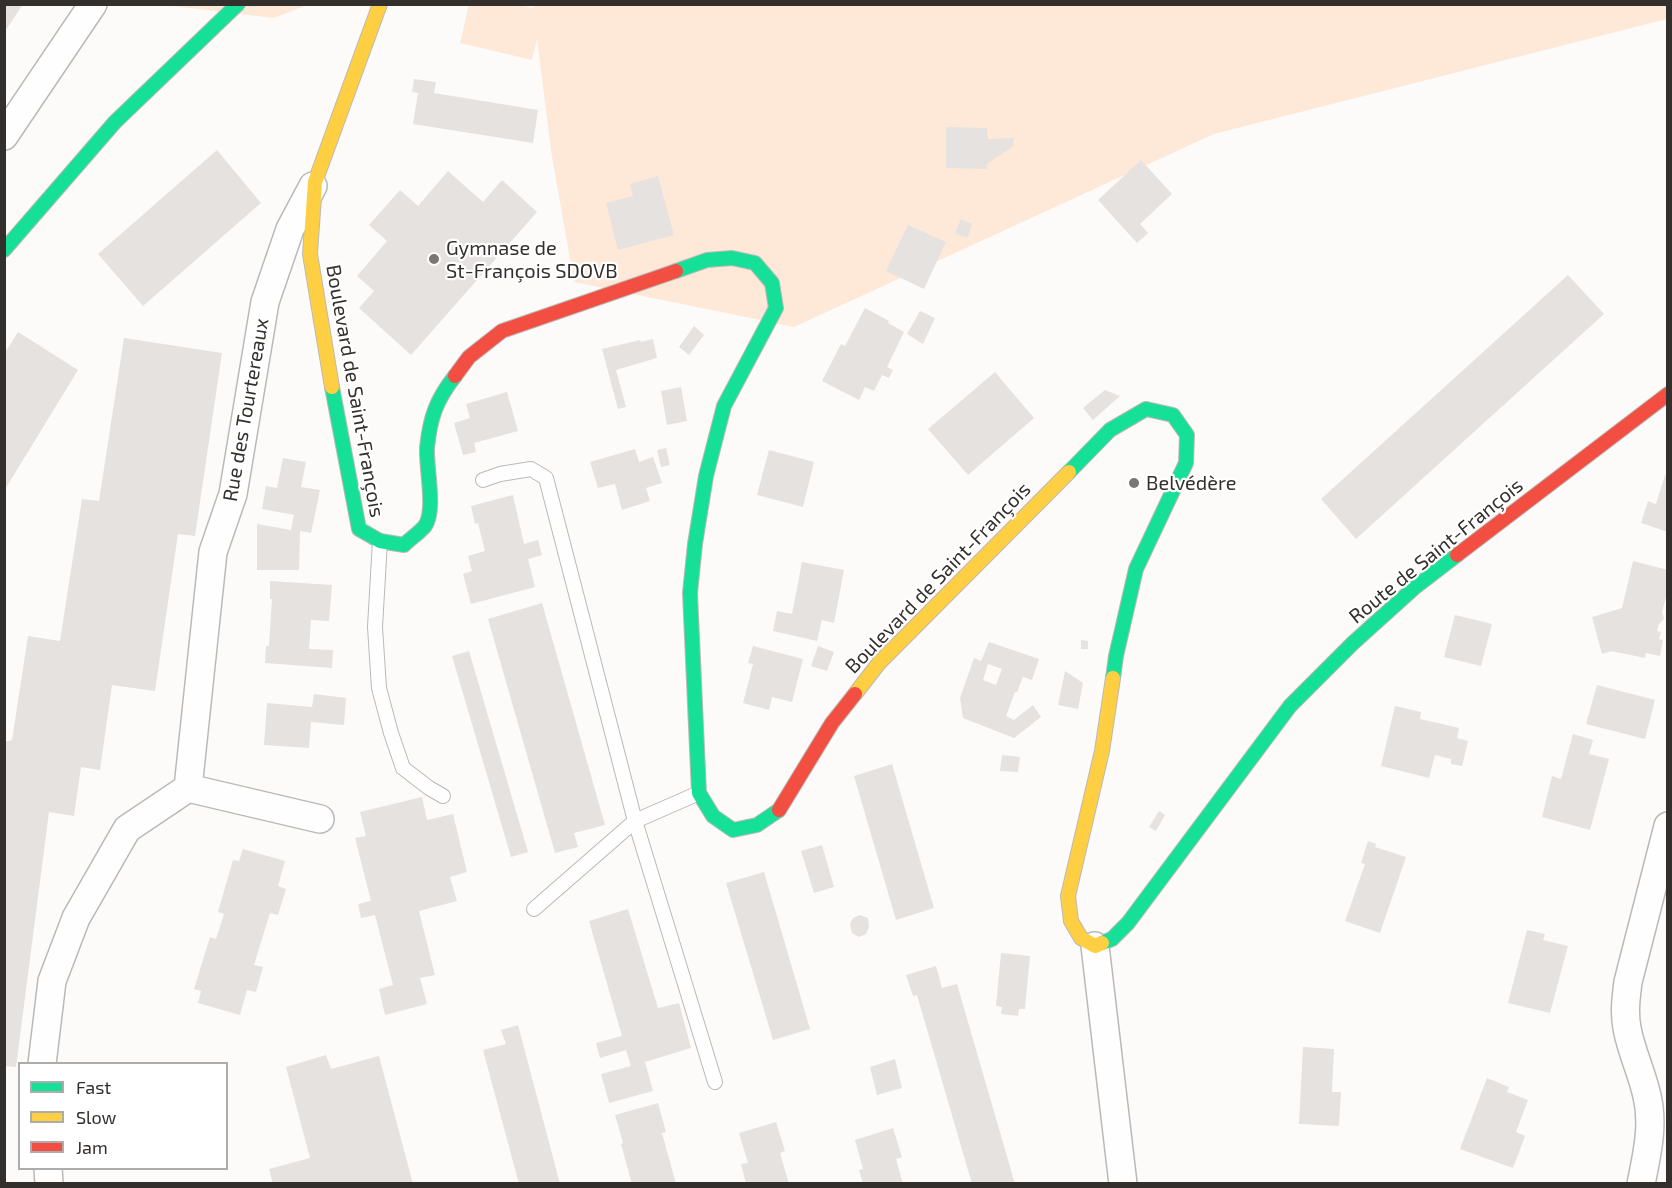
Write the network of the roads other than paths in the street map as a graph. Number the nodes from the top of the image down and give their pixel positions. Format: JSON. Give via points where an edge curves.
{"nodes":[{"id":1,"x":93,"y":4,"type":"edge"},
{"id":2,"x":238,"y":4,"type":"edge"},
{"id":3,"x":380,"y":4,"type":"edge"},
{"id":4,"x":4,"y":136,"type":"edge"},
{"id":5,"x":315,"y":182,"type":"junction"},
{"id":6,"x":4,"y":250,"type":"edge"},
{"id":7,"x":1668,"y":394,"type":"edge"},
{"id":8,"x":483,"y":480,"type":"dead end"},
{"id":9,"x":380,"y":541,"type":"junction"},
{"id":10,"x":188,"y":788,"type":"junction"},
{"id":11,"x":699,"y":793,"type":"junction"},
{"id":12,"x":443,"y":796,"type":"dead end"},
{"id":13,"x":320,"y":819,"type":"dead end"},
{"id":14,"x":635,"y":821,"type":"junction"},
{"id":15,"x":1668,"y":826,"type":"edge"},
{"id":16,"x":534,"y":909,"type":"dead end"},
{"id":17,"x":1095,"y":946,"type":"junction"},
{"id":18,"x":42,"y":1062,"type":"edge"},
{"id":19,"x":715,"y":1082,"type":"dead end"},
{"id":20,"x":1123,"y":1184,"type":"edge"},
{"id":21,"x":1641,"y":1184,"type":"edge"}],
"edges":[{"from":1,"to":4,"type":"street"},
{"from":2,"to":6,"type":"main road","via":[[115,122]]},
{"from":3,"to":5,"type":"main road","name":"Boulevard de Saint-François"},
{"from":5,"to":9,"type":"main road","name":"Boulevard de Saint-François","via":[[310,254],[325,349],[359,530]]},
{"from":5,"to":10,"type":"street","name":"Rue des Tourtereaux","via":[[290,229],[265,302],[233,494],[213,552]]},
{"from":7,"to":17,"type":"main road","name":"Route de Saint-François","via":[[1414,588],[1353,643],[1290,706],[1128,923],[1112,939]]},
{"from":8,"to":14,"type":"lane","via":[[531,469],[546,478]]},
{"from":9,"to":11,"type":"main road","name":"Boulevard de Saint-François","via":[[404,545],[426,525],[430,504],[427,450],[433,412],[469,357],[502,331],[707,260],[732,258],[755,263],[772,283],[776,308],[724,406],[706,476],[690,593]]},
{"from":9,"to":12,"type":"lane","via":[[375,627],[379,688],[403,768]]},
{"from":10,"to":13,"type":"street"},
{"from":10,"to":18,"type":"street","via":[[127,829],[76,918],[52,981]]},
{"from":11,"to":14,"type":"lane"},
{"from":11,"to":17,"type":"main road","name":"Boulevard de Saint-François","via":[[713,816],[733,830],[757,825],[781,809],[831,723],[879,663],[1110,430],[1146,409],[1173,415],[1187,435],[1186,463],[1136,569],[1116,656],[1102,751],[1068,896],[1071,921],[1081,938]]},
{"from":14,"to":16,"type":"lane"},
{"from":14,"to":19,"type":"lane"},
{"from":15,"to":21,"type":"street","via":[[1625,1006],[1627,1029],[1648,1096],[1649,1143]]},
{"from":17,"to":20,"type":"street"}]}
